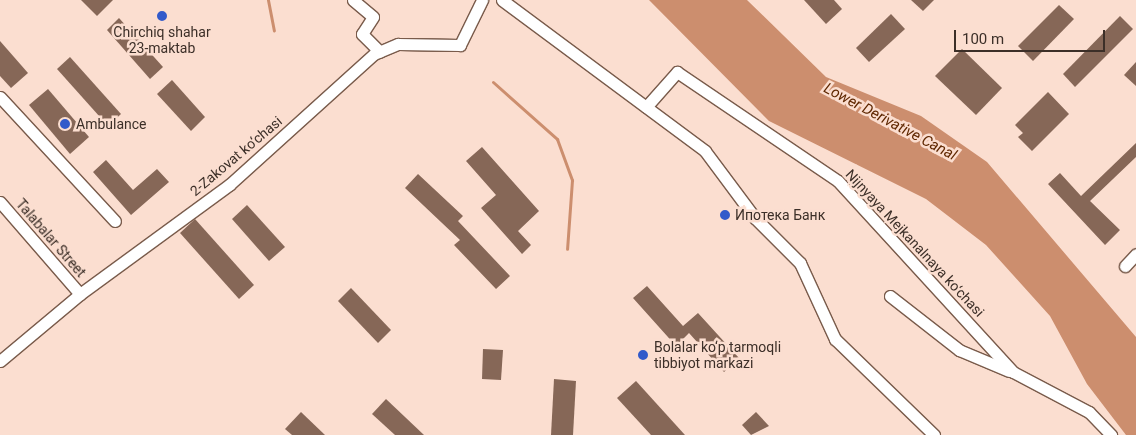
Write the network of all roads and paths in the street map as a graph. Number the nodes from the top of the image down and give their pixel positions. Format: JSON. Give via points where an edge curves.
{"nodes":[{"id":1,"x":353,"y":0,"type":"edge"},
{"id":2,"x":482,"y":0,"type":"edge"},
{"id":3,"x":502,"y":0,"type":"edge"},
{"id":4,"x":380,"y":52,"type":"junction"},
{"id":5,"x":0,"y":97,"type":"edge"},
{"id":6,"x":646,"y":107,"type":"junction"},
{"id":7,"x":0,"y":202,"type":"edge"},
{"id":8,"x":115,"y":221,"type":"dead end"},
{"id":9,"x":1136,"y":254,"type":"edge"},
{"id":10,"x":1125,"y":266,"type":"dead end"},
{"id":11,"x":80,"y":294,"type":"junction"},
{"id":12,"x":890,"y":296,"type":"dead end"},
{"id":13,"x":0,"y":361,"type":"edge"},
{"id":14,"x":1013,"y":372,"type":"junction"},
{"id":15,"x":934,"y":435,"type":"edge"},
{"id":16,"x":1110,"y":435,"type":"edge"}],
"edges":[{"from":1,"to":4,"type":"street","via":[[373,17],[362,34]]},
{"from":2,"to":4,"type":"street","name":"2-Zakovat ko‘chasi","via":[[460,45],[398,44]]},
{"from":3,"to":6,"type":"street"},
{"from":4,"to":11,"type":"street","name":"2-Zakovat ko‘chasi","via":[[229,185]]},
{"from":5,"to":8,"type":"street"},
{"from":6,"to":14,"type":"street","name":"Nijnyaya Mejkanalnaya ko‘chasi","via":[[677,72],[838,181]]},
{"from":6,"to":15,"type":"street","via":[[705,151],[756,218],[800,263],[835,339]]},
{"from":7,"to":11,"type":"street","name":"Talabalar Street"},
{"from":9,"to":10,"type":"street"},
{"from":11,"to":13,"type":"street","name":"2-Zakovat ko‘chasi"},
{"from":12,"to":14,"type":"street","via":[[958,350]]},
{"from":14,"to":16,"type":"street","name":"Nijnyaya Mejkanalnaya ko‘chasi","via":[[1089,412]]}]}
